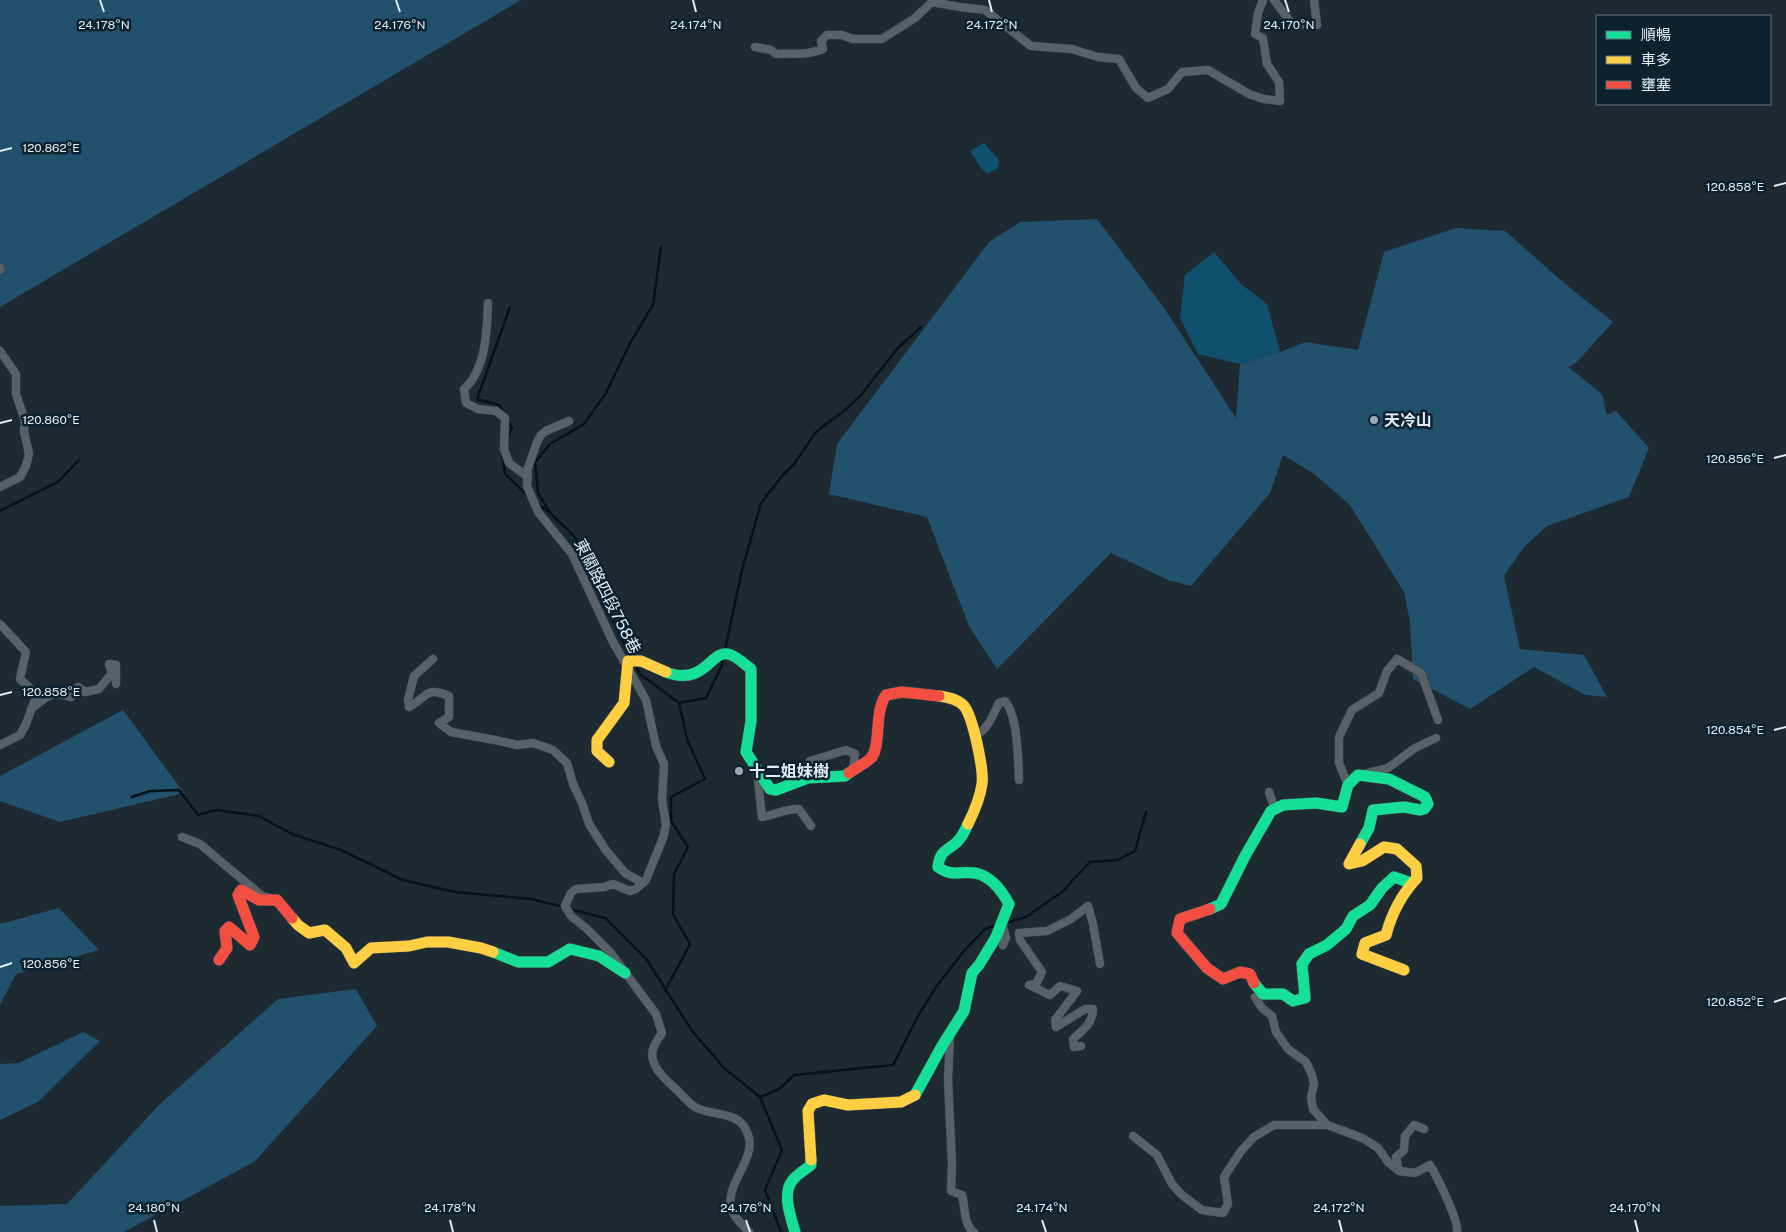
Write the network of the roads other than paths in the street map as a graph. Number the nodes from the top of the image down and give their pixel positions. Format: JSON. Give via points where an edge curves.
{"nodes":[{"id":1,"x":1263,"y":0,"type":"edge"},
{"id":2,"x":1274,"y":0,"type":"edge"},
{"id":3,"x":1314,"y":0,"type":"edge"},
{"id":4,"x":933,"y":1,"type":"edge"},
{"id":5,"x":755,"y":47,"type":"dead end"},
{"id":6,"x":488,"y":303,"type":"dead end"},
{"id":7,"x":0,"y":351,"type":"edge"},
{"id":8,"x":569,"y":421,"type":"dead end"},
{"id":9,"x":528,"y":477,"type":"junction"},
{"id":10,"x":0,"y":486,"type":"edge"},
{"id":11,"x":0,"y":624,"type":"edge"},
{"id":12,"x":434,"y":659,"type":"dead end"},
{"id":13,"x":627,"y":667,"type":"junction"},
{"id":14,"x":116,"y":684,"type":"dead end"},
{"id":15,"x":31,"y":709,"type":"junction"},
{"id":16,"x":1438,"y":720,"type":"dead end"},
{"id":17,"x":975,"y":735,"type":"junction"},
{"id":18,"x":1436,"y":738,"type":"dead end"},
{"id":19,"x":0,"y":746,"type":"edge"},
{"id":20,"x":810,"y":760,"type":"dead end"},
{"id":21,"x":609,"y":762,"type":"dead end"},
{"id":22,"x":757,"y":769,"type":"junction"},
{"id":23,"x":853,"y":771,"type":"junction"},
{"id":24,"x":1358,"y":775,"type":"junction"},
{"id":25,"x":1019,"y":780,"type":"dead end"},
{"id":26,"x":1348,"y":785,"type":"junction"},
{"id":27,"x":1269,"y":792,"type":"dead end"},
{"id":28,"x":1275,"y":809,"type":"junction"},
{"id":29,"x":811,"y":826,"type":"dead end"},
{"id":30,"x":182,"y":837,"type":"dead end"},
{"id":31,"x":643,"y":883,"type":"junction"},
{"id":32,"x":1411,"y":884,"type":"junction"},
{"id":33,"x":278,"y":900,"type":"junction"},
{"id":34,"x":1002,"y":923,"type":"junction"},
{"id":35,"x":1019,"y":933,"type":"junction"},
{"id":36,"x":1003,"y":946,"type":"dead end"},
{"id":37,"x":220,"y":960,"type":"dead end"},
{"id":38,"x":1100,"y":964,"type":"dead end"},
{"id":39,"x":1404,"y":970,"type":"dead end"},
{"id":40,"x":625,"y":973,"type":"junction"},
{"id":41,"x":1263,"y":994,"type":"junction"},
{"id":42,"x":950,"y":1034,"type":"junction"},
{"id":43,"x":1081,"y":1046,"type":"dead end"},
{"id":44,"x":1326,"y":1125,"type":"junction"},
{"id":45,"x":1424,"y":1129,"type":"dead end"},
{"id":46,"x":1133,"y":1136,"type":"dead end"},
{"id":47,"x":1398,"y":1171,"type":"junction"},
{"id":48,"x":749,"y":1232,"type":"edge"},
{"id":49,"x":795,"y":1232,"type":"edge"},
{"id":50,"x":974,"y":1232,"type":"edge"},
{"id":51,"x":1457,"y":1232,"type":"edge"}],
"edges":[{"from":1,"to":4,"type":"street","via":[[1255,34],[1263,38],[1267,64],[1279,82],[1280,101],[1249,94],[1208,70],[1182,72],[1168,89],[1148,98],[1136,88],[1119,60],[1098,58],[1072,49],[1031,46],[985,10]]},
{"from":2,"to":3,"type":"street","via":[[1292,24],[1317,25]]},
{"from":4,"to":5,"type":"street","via":[[915,18],[882,40],[827,35],[821,41],[824,49],[805,55],[776,54]]},
{"from":6,"to":9,"type":"street","via":[[486,342],[472,382],[464,389],[466,403],[478,409],[496,411],[505,418],[504,449],[508,463]]},
{"from":7,"to":10,"type":"street","via":[[16,374],[16,394],[25,421],[30,454],[20,477]]},
{"from":8,"to":9,"type":"street","name":"東關路四段758巷","via":[[541,435],[528,468]]},
{"from":9,"to":13,"type":"street","name":"東關路四段758巷","via":[[527,486],[538,512],[572,554]]},
{"from":11,"to":15,"type":"street","via":[[26,652],[20,679],[32,690],[35,699]]},
{"from":12,"to":31,"type":"street","via":[[414,676],[409,707],[424,694],[436,691],[449,696],[449,717],[439,722],[451,732],[517,745],[533,742],[553,750],[567,762],[589,824],[605,849],[624,873]]},
{"from":13,"to":21,"type":"street","name":"東關路四段758巷","via":[[624,703],[597,740],[597,752]]},
{"from":13,"to":22,"type":"street","name":"東關路四段758巷","via":[[628,661],[637,658],[677,676],[689,675],[698,673],[716,656],[724,654],[731,655],[751,669],[751,734],[746,752]]},
{"from":13,"to":31,"type":"street","name":"東關路四段758巷","via":[[646,700],[656,746],[664,764],[662,800],[666,825]]},
{"from":14,"to":15,"type":"street","via":[[116,665],[109,664],[112,673],[99,689],[85,692],[78,687],[71,697],[55,693]]},
{"from":15,"to":19,"type":"street","via":[[20,735]]},
{"from":16,"to":26,"type":"street","via":[[1421,673],[1397,659],[1387,671],[1378,694],[1352,710],[1339,736],[1339,764]]},
{"from":17,"to":23,"type":"street","name":"東關路四段758巷","via":[[961,702],[943,696],[892,693],[881,702],[872,757]]},
{"from":17,"to":25,"type":"street","via":[[988,724],[999,703],[1005,702],[1014,724]]},
{"from":17,"to":34,"type":"street","name":"東關路四段758巷","via":[[982,787],[964,833],[943,850],[938,866],[946,873],[985,876],[1008,899]]},
{"from":18,"to":24,"type":"street","via":[[1415,748],[1388,768]]},
{"from":20,"to":23,"type":"street","via":[[846,750],[855,754]]},
{"from":22,"to":23,"type":"street","name":"東關路四段758巷","via":[[770,789],[776,790],[808,778],[846,776]]},
{"from":22,"to":29,"type":"street","via":[[762,817],[777,815],[791,808],[799,809]]},
{"from":24,"to":26,"type":"street"},
{"from":24,"to":32,"type":"street","via":[[1389,780],[1425,797],[1428,804],[1424,809],[1373,810],[1369,828],[1349,864],[1362,861],[1384,848],[1398,849],[1416,866],[1416,878]]},
{"from":26,"to":28,"type":"street","via":[[1342,807],[1316,803],[1283,805]]},
{"from":27,"to":28,"type":"street"},
{"from":28,"to":41,"type":"street","via":[[1271,810],[1221,904],[1180,919],[1177,934],[1207,968],[1223,979],[1240,972],[1250,974]]},
{"from":30,"to":33,"type":"street","via":[[200,844],[262,896]]},
{"from":31,"to":40,"type":"street","via":[[630,891],[612,884],[576,889],[565,906],[610,952]]},
{"from":32,"to":39,"type":"street","via":[[1402,892],[1392,911],[1386,935],[1365,943],[1362,954]]},
{"from":32,"to":41,"type":"street","via":[[1394,877],[1370,905],[1353,916],[1346,930],[1309,954],[1302,964],[1305,998],[1293,1002],[1284,994]]},
{"from":33,"to":37,"type":"street","via":[[259,900],[241,890],[238,895],[254,936],[250,945],[229,927],[225,931],[227,948]]},
{"from":33,"to":40,"type":"street","via":[[298,926],[309,933],[325,930],[346,948],[354,963],[371,948],[448,942],[481,948],[518,962],[548,962],[570,949],[599,956]]},
{"from":34,"to":35,"type":"street"},
{"from":34,"to":36,"type":"street","via":[[1006,938]]},
{"from":34,"to":42,"type":"street","name":"東關路四段758巷","via":[[972,973],[964,1011]]},
{"from":35,"to":38,"type":"street","via":[[1046,931],[1088,906]]},
{"from":35,"to":43,"type":"street","via":[[1020,940],[1042,972],[1036,984],[1029,985],[1050,995],[1060,986],[1077,991],[1055,1020],[1056,1027],[1085,1009],[1093,1009],[1087,1026],[1073,1039],[1074,1047]]},
{"from":40,"to":48,"type":"street","via":[[656,1014],[662,1033],[653,1047],[652,1056],[661,1074],[696,1108],[734,1118],[748,1134],[748,1157],[732,1188],[731,1209]]},
{"from":41,"to":44,"type":"street","via":[[1255,998],[1272,1016],[1276,1032],[1288,1048],[1306,1062],[1314,1084],[1313,1109]]},
{"from":42,"to":49,"type":"street","name":"東關路四段758巷","via":[[918,1094],[901,1102],[848,1105],[824,1100],[812,1104],[808,1111],[811,1165],[790,1183],[789,1189],[790,1215]]},
{"from":42,"to":50,"type":"street","via":[[951,1190],[962,1195],[967,1224]]},
{"from":44,"to":46,"type":"street","via":[[1274,1125],[1254,1137],[1224,1177],[1228,1204],[1223,1213],[1202,1210],[1182,1195],[1172,1184],[1157,1155]]},
{"from":44,"to":47,"type":"street","via":[[1364,1139],[1378,1148]]},
{"from":45,"to":47,"type":"street","via":[[1414,1125],[1405,1136],[1404,1150],[1396,1158]]},
{"from":47,"to":51,"type":"street","via":[[1415,1172],[1430,1165],[1448,1202]]}]}
